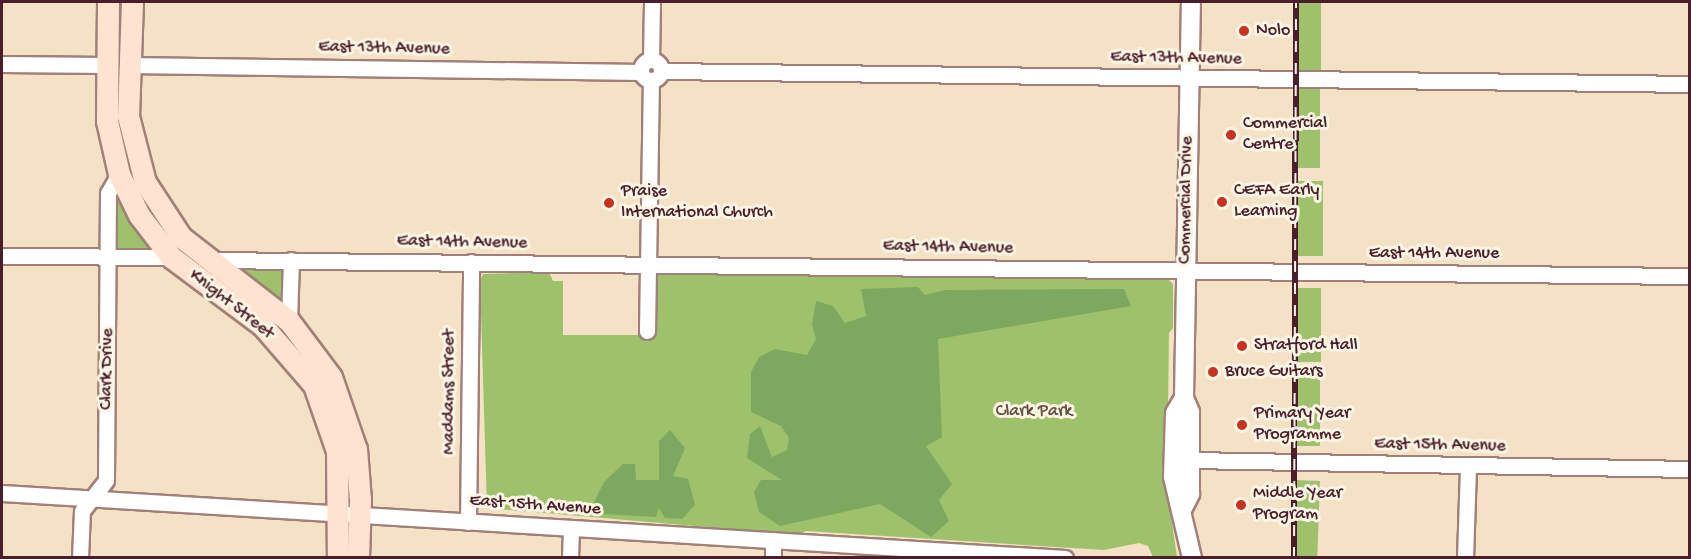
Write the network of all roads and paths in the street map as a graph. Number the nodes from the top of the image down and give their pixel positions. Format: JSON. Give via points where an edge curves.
{"nodes":[{"id":1,"x":108,"y":2,"type":"edge"},
{"id":2,"x":132,"y":2,"type":"edge"},
{"id":3,"x":652,"y":2,"type":"edge"},
{"id":4,"x":1191,"y":2,"type":"edge"},
{"id":5,"x":2,"y":64,"type":"edge"},
{"id":6,"x":107,"y":65,"type":"junction"},
{"id":7,"x":128,"y":65,"type":"junction"},
{"id":8,"x":651,"y":71,"type":"junction"},
{"id":9,"x":1189,"y":79,"type":"junction"},
{"id":10,"x":1689,"y":84,"type":"edge"},
{"id":11,"x":119,"y":174,"type":"junction"},
{"id":12,"x":2,"y":256,"type":"edge"},
{"id":13,"x":109,"y":257,"type":"junction"},
{"id":14,"x":171,"y":257,"type":"junction"},
{"id":15,"x":206,"y":260,"type":"junction"},
{"id":16,"x":291,"y":260,"type":"junction"},
{"id":17,"x":471,"y":262,"type":"junction"},
{"id":18,"x":648,"y":264,"type":"junction"},
{"id":19,"x":1186,"y":271,"type":"junction"},
{"id":20,"x":1689,"y":276,"type":"edge"},
{"id":21,"x":290,"y":321,"type":"junction"},
{"id":22,"x":647,"y":331,"type":"dead end"},
{"id":23,"x":1184,"y":398,"type":"junction"},
{"id":24,"x":1190,"y":460,"type":"junction"},
{"id":25,"x":1468,"y":466,"type":"junction"},
{"id":26,"x":1689,"y":469,"type":"edge"},
{"id":27,"x":2,"y":493,"type":"edge"},
{"id":28,"x":93,"y":497,"type":"junction"},
{"id":29,"x":1183,"y":508,"type":"junction"},
{"id":30,"x":350,"y":515,"type":"junction"},
{"id":31,"x":468,"y":522,"type":"junction"},
{"id":32,"x":571,"y":528,"type":"junction"},
{"id":33,"x":773,"y":540,"type":"junction"},
{"id":34,"x":1043,"y":557,"type":"edge"},
{"id":35,"x":80,"y":558,"type":"edge"},
{"id":36,"x":338,"y":558,"type":"edge"},
{"id":37,"x":358,"y":558,"type":"edge"},
{"id":38,"x":570,"y":558,"type":"edge"},
{"id":39,"x":773,"y":558,"type":"edge"},
{"id":40,"x":1065,"y":558,"type":"edge"},
{"id":41,"x":1192,"y":558,"type":"edge"},
{"id":42,"x":1465,"y":558,"type":"edge"}],
"edges":[{"from":1,"to":6,"type":"main road"},
{"from":2,"to":7,"type":"main road"},
{"from":3,"to":8,"type":"street"},
{"from":4,"to":9,"type":"street","name":"Commercial Drive"},
{"from":5,"to":6,"type":"street"},
{"from":6,"to":11,"type":"main road","via":[[107,121]]},
{"from":7,"to":8,"type":"street","name":"East 13th Avenue"},
{"from":7,"to":15,"type":"main road","via":[[130,133],[145,182],[172,226]]},
{"from":8,"to":9,"type":"street","name":"East 13th Avenue"},
{"from":8,"to":18,"type":"street"},
{"from":9,"to":10,"type":"street","name":"East 13th Avenue"},
{"from":9,"to":19,"type":"street","name":"Commercial Drive"},
{"from":11,"to":13,"type":"street","name":"Clark Drive","via":[[108,193]]},
{"from":11,"to":14,"type":"main road","via":[[139,214]]},
{"from":12,"to":13,"type":"street"},
{"from":13,"to":14,"type":"street"},
{"from":13,"to":28,"type":"street","name":"Clark Drive","via":[[106,480]]},
{"from":14,"to":30,"type":"main road","name":"Knight Street","via":[[262,325],[314,384],[337,451]]},
{"from":15,"to":16,"type":"street","name":"East 14th Avenue"},
{"from":15,"to":21,"type":"main road","name":"Knight Street"},
{"from":16,"to":17,"type":"street","name":"East 14th Avenue"},
{"from":16,"to":21,"type":"street"},
{"from":17,"to":18,"type":"street","name":"East 14th Avenue"},
{"from":17,"to":31,"type":"street","name":"Maddams Street"},
{"from":18,"to":19,"type":"street","name":"East 14th Avenue"},
{"from":18,"to":22,"type":"street"},
{"from":19,"to":20,"type":"street","name":"East 14th Avenue"},
{"from":19,"to":23,"type":"street","name":"Commercial Drive"},
{"from":21,"to":30,"type":"main road","name":"Knight Street","via":[[318,356],[342,399],[356,449]]},
{"from":23,"to":24,"type":"street","name":"Commercial Drive","via":[[1190,412]]},
{"from":23,"to":29,"type":"street","name":"Commercial Drive","via":[[1175,412],[1173,446],[1175,494]]},
{"from":24,"to":25,"type":"street","name":"East 15th Avenue"},
{"from":24,"to":29,"type":"street","name":"Commercial Drive","via":[[1190,494]]},
{"from":25,"to":26,"type":"street","name":"East 15th Avenue"},
{"from":25,"to":42,"type":"street"},
{"from":27,"to":28,"type":"street","name":"East 15th Avenue"},
{"from":28,"to":30,"type":"street","name":"East 15th Avenue"},
{"from":28,"to":35,"type":"street","name":"Clark Drive","via":[[82,511]]},
{"from":29,"to":41,"type":"street","name":"Commercial Drive"},
{"from":30,"to":31,"type":"street","name":"East 15th Avenue"},
{"from":30,"to":36,"type":"main road","name":"Knight Street"},
{"from":30,"to":37,"type":"main road","name":"Knight Street"},
{"from":31,"to":32,"type":"street","name":"East 15th Avenue"},
{"from":32,"to":33,"type":"street","name":"East 15th Avenue"},
{"from":32,"to":38,"type":"street"},
{"from":33,"to":34,"type":"street","name":"East 15th Avenue"},
{"from":33,"to":39,"type":"street"},
{"from":34,"to":40,"type":"street","name":"East 15th Avenue"}]}
